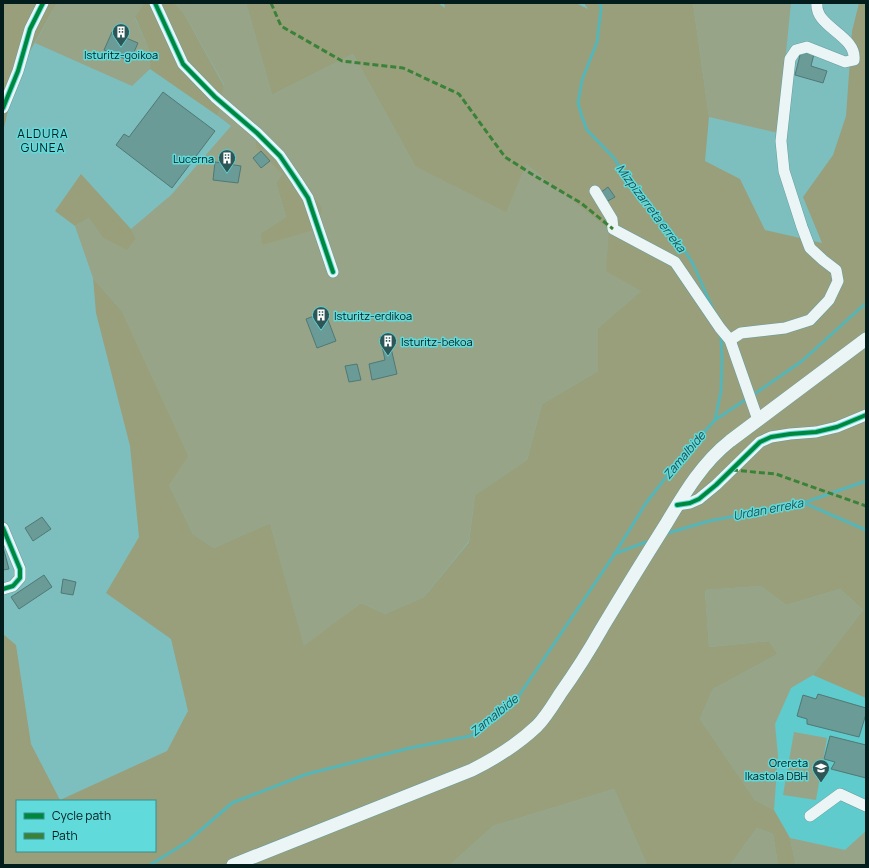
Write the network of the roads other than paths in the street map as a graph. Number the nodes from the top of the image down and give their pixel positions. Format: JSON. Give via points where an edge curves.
{"nodes":[{"id":1,"x":43,"y":3,"type":"edge"},
{"id":2,"x":155,"y":3,"type":"edge"},
{"id":3,"x":817,"y":3,"type":"edge"},
{"id":4,"x":3,"y":108,"type":"edge"},
{"id":5,"x":595,"y":191,"type":"dead end"},
{"id":6,"x":333,"y":272,"type":"dead end"},
{"id":7,"x":866,"y":339,"type":"edge"},
{"id":8,"x":730,"y":340,"type":"junction"},
{"id":9,"x":866,"y":414,"type":"edge"},
{"id":10,"x":758,"y":420,"type":"junction"},
{"id":11,"x":678,"y":505,"type":"junction"},
{"id":12,"x":3,"y":528,"type":"edge"},
{"id":13,"x":3,"y":590,"type":"edge"},
{"id":14,"x":866,"y":806,"type":"edge"},
{"id":15,"x":810,"y":816,"type":"dead end"},
{"id":16,"x":233,"y":865,"type":"edge"}],
"edges":[{"from":1,"to":4,"type":"street","via":[[30,29],[18,71]]},
{"from":2,"to":6,"type":"street","via":[[183,64],[214,97],[280,156],[297,181],[308,198]]},
{"from":3,"to":8,"type":"street","via":[[816,8],[820,16],[848,43],[854,60],[845,62],[807,47],[796,50],[790,59],[781,141],[784,171],[804,234],[810,248],[836,270],[838,281],[829,300],[810,320],[784,328],[740,333]]},
{"from":5,"to":8,"type":"street","via":[[612,219],[613,229],[675,262]]},
{"from":7,"to":10,"type":"main road"},
{"from":8,"to":10,"type":"street"},
{"from":9,"to":11,"type":"street","via":[[837,427],[771,437],[760,442],[699,499]]},
{"from":10,"to":11,"type":"main road","via":[[718,450]]},
{"from":11,"to":16,"type":"main road","via":[[583,662],[538,725],[514,746],[472,770]]},
{"from":12,"to":13,"type":"street","via":[[20,569],[20,578],[13,586]]},
{"from":14,"to":15,"type":"street","via":[[840,794]]}]}
